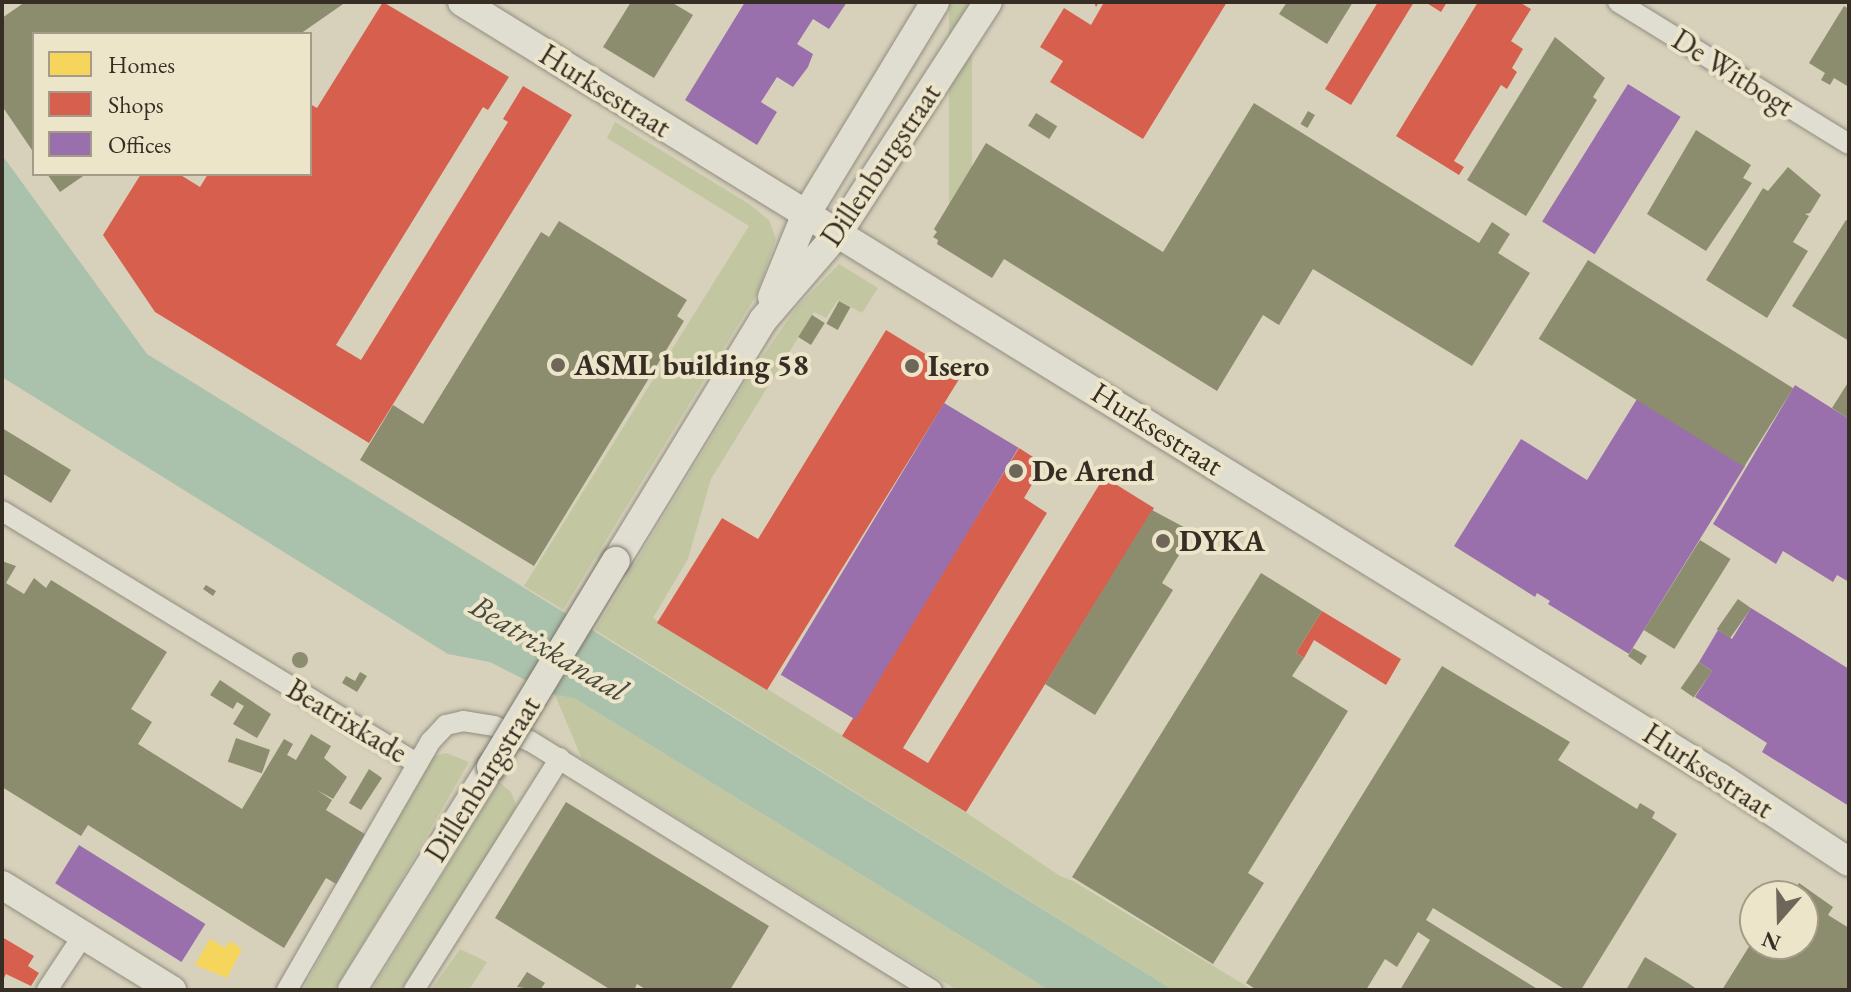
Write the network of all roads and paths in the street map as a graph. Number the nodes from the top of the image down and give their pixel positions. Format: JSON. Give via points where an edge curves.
{"nodes":[{"id":1,"x":462,"y":2,"type":"edge"},
{"id":2,"x":935,"y":2,"type":"edge"},
{"id":3,"x":988,"y":2,"type":"edge"},
{"id":4,"x":1618,"y":2,"type":"edge"},
{"id":5,"x":1849,"y":144,"type":"edge"},
{"id":6,"x":805,"y":216,"type":"junction"},
{"id":7,"x":838,"y":233,"type":"junction"},
{"id":8,"x":763,"y":320,"type":"junction"},
{"id":9,"x":2,"y":511,"type":"edge"},
{"id":10,"x":560,"y":758,"type":"junction"},
{"id":11,"x":417,"y":763,"type":"junction"},
{"id":12,"x":1849,"y":862,"type":"edge"},
{"id":13,"x":2,"y":885,"type":"edge"},
{"id":14,"x":84,"y":934,"type":"junction"},
{"id":15,"x":47,"y":990,"type":"edge"},
{"id":16,"x":172,"y":990,"type":"edge"},
{"id":17,"x":287,"y":990,"type":"edge"},
{"id":18,"x":352,"y":990,"type":"edge"},
{"id":19,"x":414,"y":990,"type":"edge"},
{"id":20,"x":932,"y":990,"type":"edge"}],
"edges":[{"from":1,"to":6,"type":"street","name":"Hurksestraat"},
{"from":2,"to":6,"type":"street","name":"Dillenburgstraat"},
{"from":3,"to":7,"type":"street","name":"Dillenburgstraat"},
{"from":4,"to":5,"type":"street","name":"De Witbogt"},
{"from":6,"to":7,"type":"street","name":"Hurksestraat"},
{"from":6,"to":8,"type":"street","name":"Dillenburgstraat"},
{"from":7,"to":8,"type":"street","name":"Dillenburgstraat"},
{"from":7,"to":12,"type":"street","name":"Hurksestraat","via":[[1707,768]]},
{"from":8,"to":18,"type":"street","name":"Dillenburgstraat","bridge":true},
{"from":9,"to":11,"type":"street","name":"Beatrixkade"},
{"from":10,"to":11,"type":"street","name":"Beatrixkade","via":[[494,726],[463,721],[446,725]]},
{"from":10,"to":19,"type":"street","name":"Dillenburgstraat"},
{"from":10,"to":20,"type":"street","name":"Beatrixkade"},
{"from":11,"to":17,"type":"street","name":"Dillenburgstraat"},
{"from":13,"to":14,"type":"street"},
{"from":14,"to":15,"type":"street"},
{"from":14,"to":16,"type":"street"}]}
